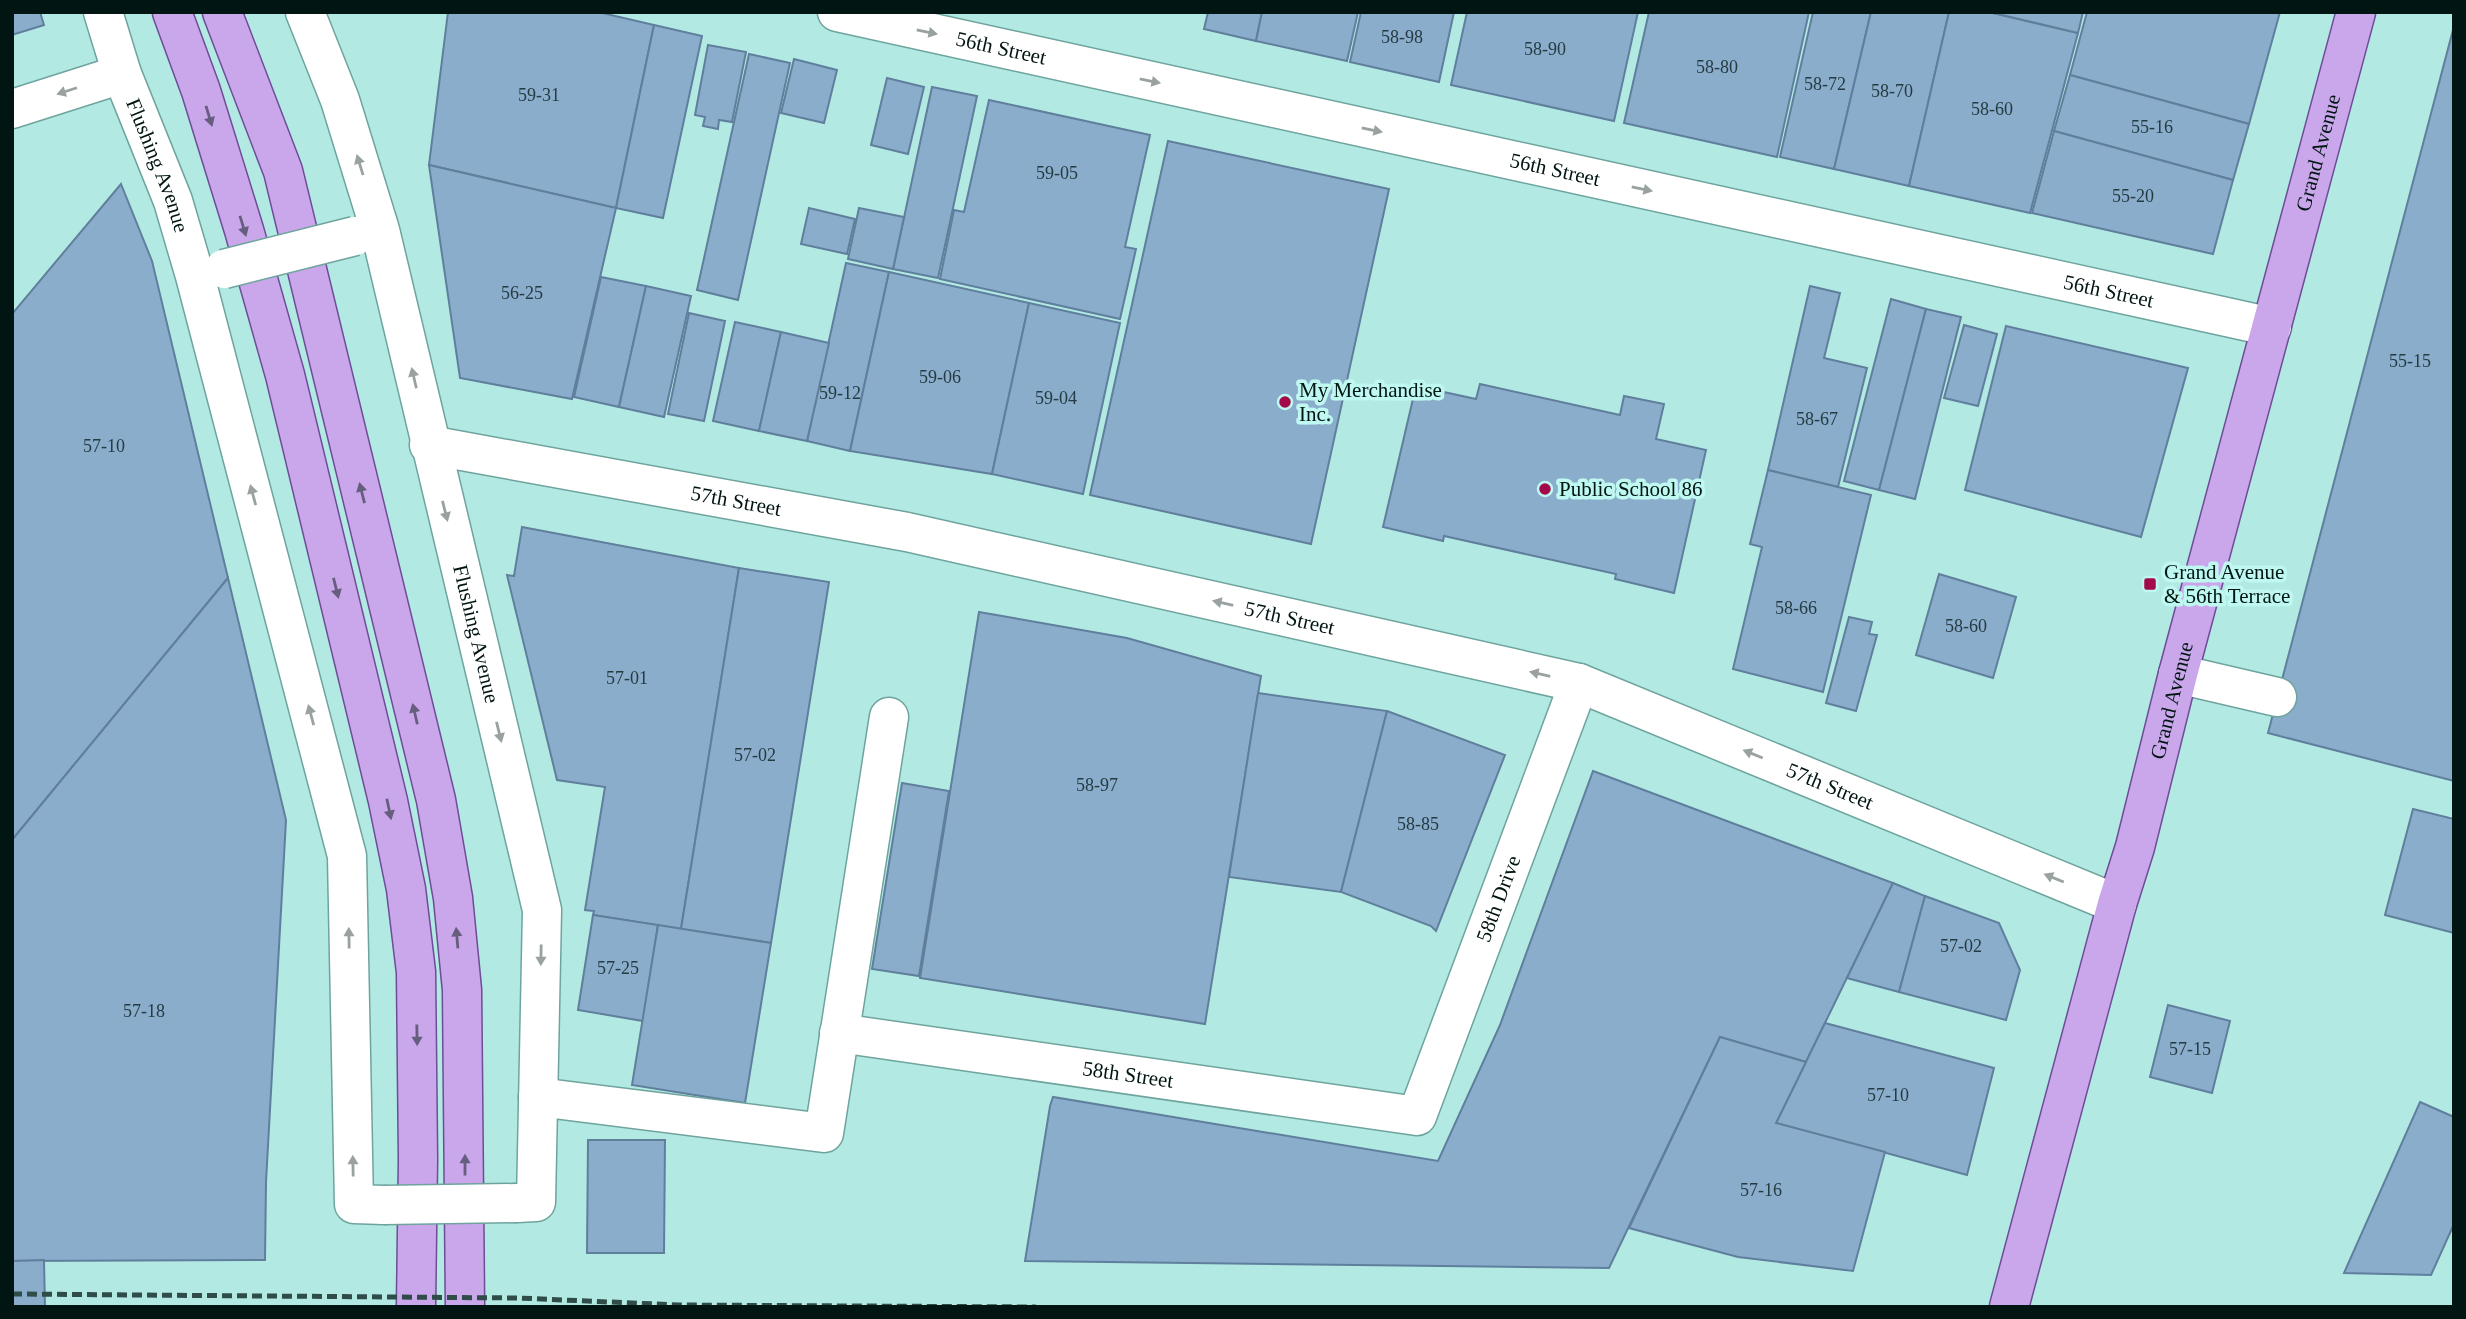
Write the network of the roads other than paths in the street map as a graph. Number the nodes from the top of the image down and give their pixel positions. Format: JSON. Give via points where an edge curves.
{"nodes":[{"id":1,"x":103,"y":12,"type":"edge"},
{"id":2,"x":173,"y":12,"type":"edge"},
{"id":3,"x":222,"y":12,"type":"edge"},
{"id":4,"x":305,"y":12,"type":"edge"},
{"id":5,"x":837,"y":12,"type":"edge"},
{"id":6,"x":2356,"y":12,"type":"edge"},
{"id":7,"x":122,"y":74,"type":"junction"},
{"id":8,"x":12,"y":109,"type":"edge"},
{"id":9,"x":368,"y":233,"type":"junction"},
{"id":10,"x":210,"y":273,"type":"junction"},
{"id":11,"x":2272,"y":327,"type":"junction"},
{"id":12,"x":429,"y":445,"type":"junction"},
{"id":13,"x":2178,"y":674,"type":"junction"},
{"id":14,"x":1579,"y":683,"type":"junction"},
{"id":15,"x":2277,"y":697,"type":"dead end"},
{"id":16,"x":888,"y":717,"type":"dead end"},
{"id":17,"x":2117,"y":904,"type":"junction"},
{"id":18,"x":839,"y":1033,"type":"junction"},
{"id":19,"x":538,"y":1097,"type":"junction"},
{"id":20,"x":1417,"y":1116,"type":"joint"},
{"id":21,"x":416,"y":1307,"type":"edge"},
{"id":22,"x":465,"y":1307,"type":"edge"},
{"id":23,"x":2008,"y":1307,"type":"edge"}],
"edges":[{"from":1,"to":7,"type":"street","name":"Flushing Avenue"},
{"from":2,"to":21,"type":"main road","one_way":true,"via":[[244,230],[285,375],[406,889],[416,972]]},
{"from":22,"to":3,"type":"main road","one_way":true,"via":[[462,990],[453,898],[436,800],[282,171]]},
{"from":9,"to":4,"type":"street","name":"Flushing Avenue","one_way":true,"via":[[340,100]]},
{"from":5,"to":11,"type":"street","name":"56th Street","one_way":true},
{"from":6,"to":11,"type":"main road","name":"Grand Avenue"},
{"from":7,"to":8,"type":"street","one_way":true},
{"from":7,"to":10,"type":"street","name":"Flushing Avenue","via":[[173,201]]},
{"from":9,"to":10,"type":"street","bridge":true},
{"from":12,"to":9,"type":"street","name":"Flushing Avenue","one_way":true},
{"from":19,"to":10,"type":"street","name":"Flushing Avenue","one_way":true,"bridge":true,"via":[[536,1202],[354,1204],[347,856]]},
{"from":11,"to":13,"type":"main road","name":"Grand Avenue"},
{"from":14,"to":12,"type":"street","name":"57th Street","one_way":true,"via":[[907,532]]},
{"from":12,"to":19,"type":"street","name":"Flushing Avenue","one_way":true,"via":[[542,910]]},
{"from":13,"to":15,"type":"street"},
{"from":13,"to":17,"type":"main road","name":"Grand Avenue"},
{"from":17,"to":14,"type":"street","name":"57th Street","one_way":true},
{"from":14,"to":20,"type":"street","name":"58th Drive"},
{"from":16,"to":18,"type":"street"},
{"from":17,"to":23,"type":"main road","name":"Grand Avenue"},
{"from":18,"to":19,"type":"street","via":[[824,1133]]},
{"from":18,"to":20,"type":"street","name":"58th Street"}]}
